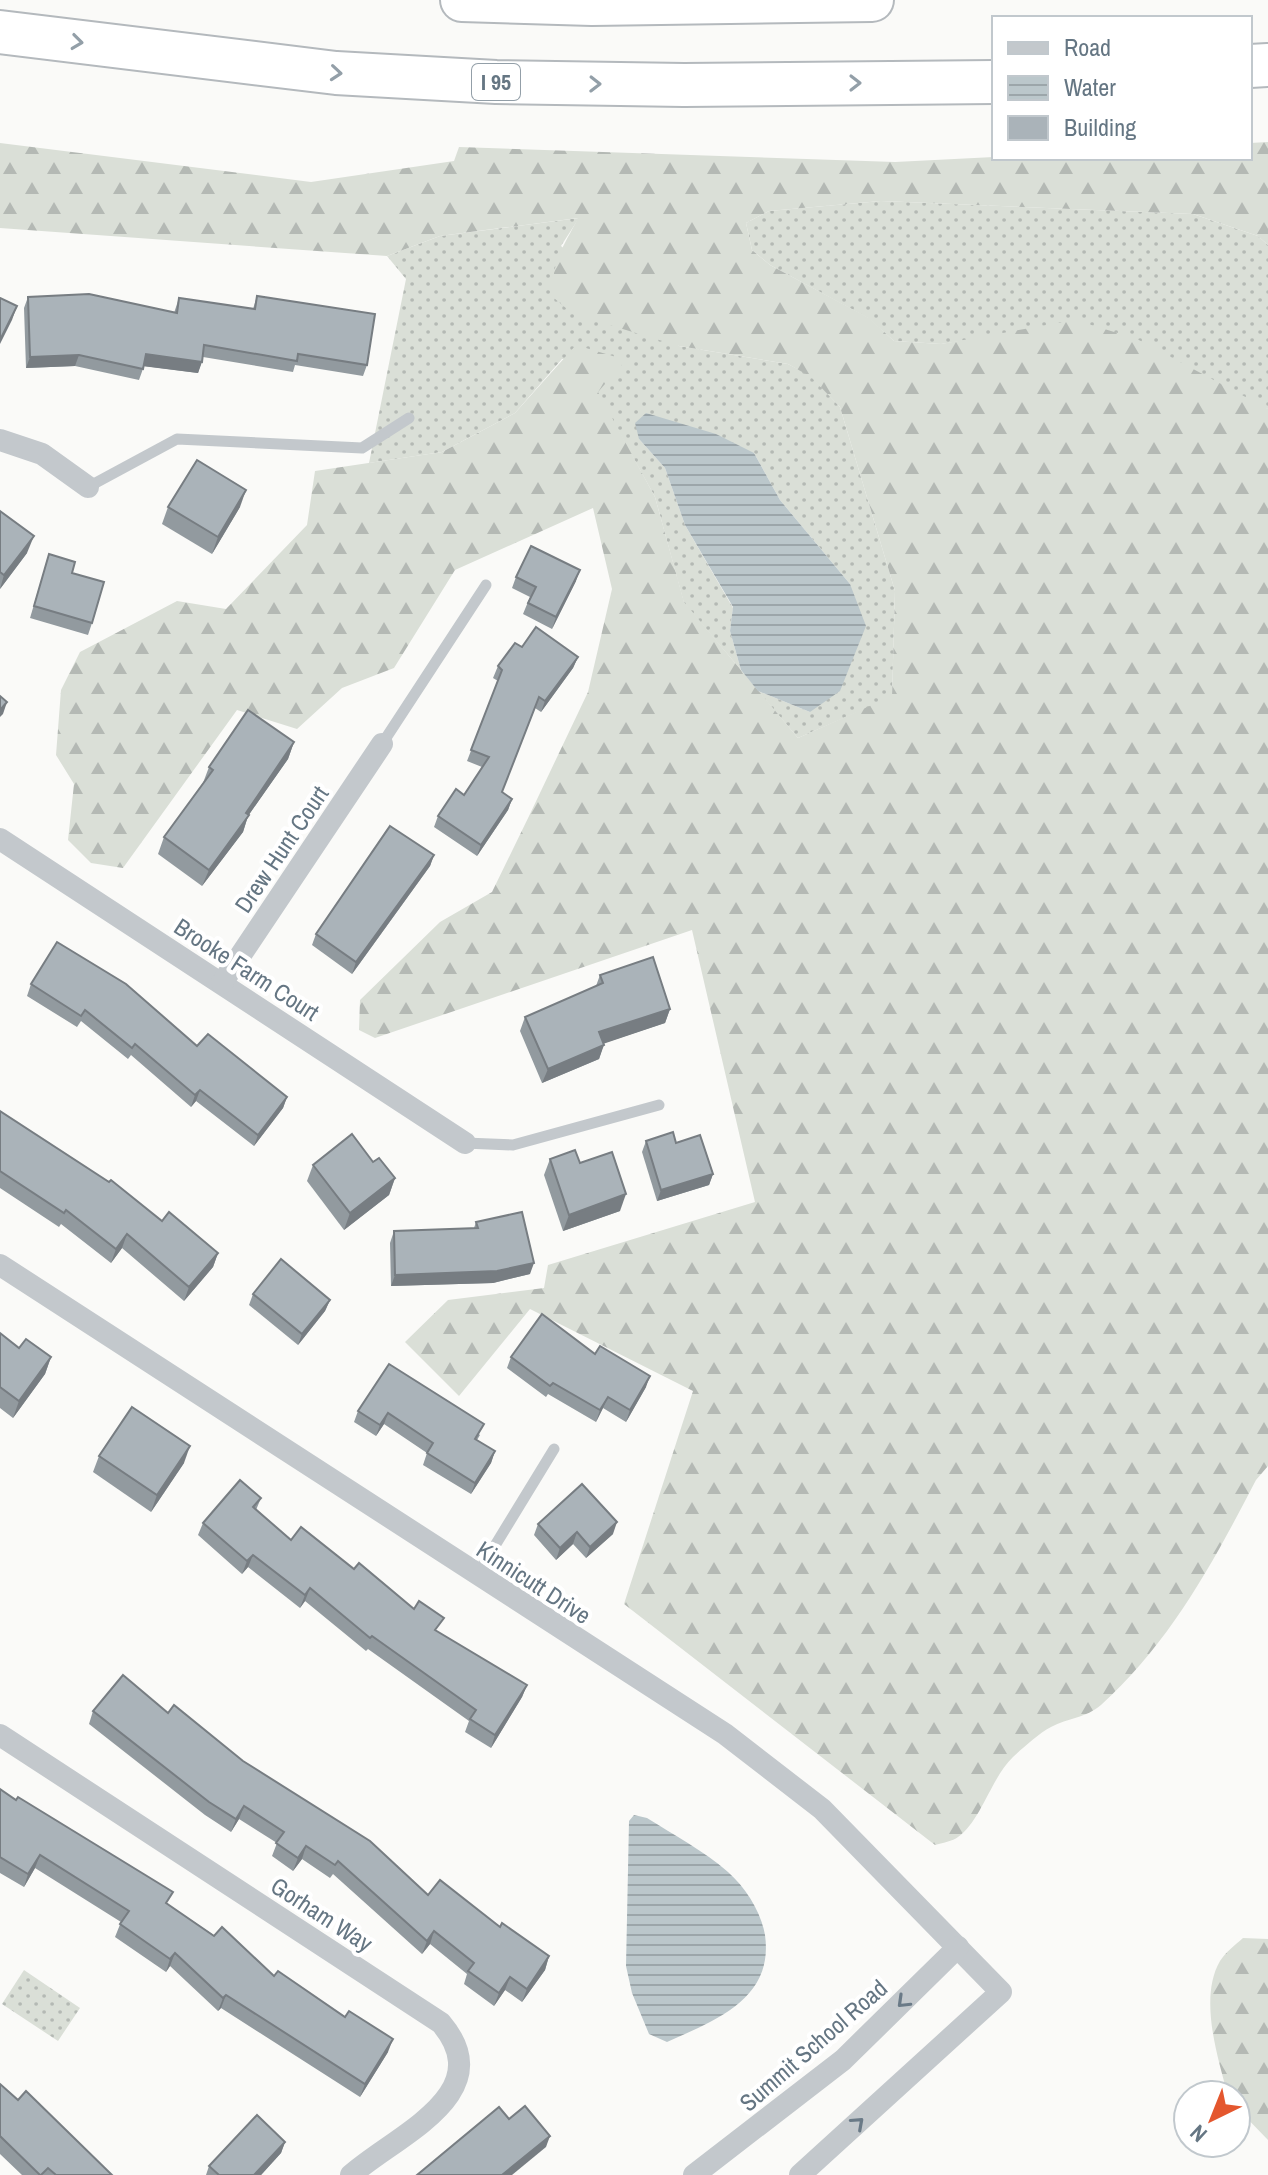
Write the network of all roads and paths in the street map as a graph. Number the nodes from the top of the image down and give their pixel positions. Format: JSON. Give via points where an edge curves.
{"nodes":[{"id":1,"x":462,"y":0,"type":"edge"},
{"id":2,"x":872,"y":0,"type":"edge"},
{"id":3,"x":0,"y":32,"type":"edge"},
{"id":4,"x":992,"y":82,"type":"edge"},
{"id":5,"x":409,"y":418,"type":"dead end"},
{"id":6,"x":0,"y":440,"type":"edge"},
{"id":7,"x":88,"y":487,"type":"joint"},
{"id":8,"x":486,"y":585,"type":"dead end"},
{"id":9,"x":382,"y":744,"type":"joint"},
{"id":10,"x":0,"y":839,"type":"edge"},
{"id":11,"x":222,"y":983,"type":"junction"},
{"id":12,"x":659,"y":1105,"type":"dead end"},
{"id":13,"x":465,"y":1143,"type":"joint"},
{"id":14,"x":0,"y":1265,"type":"edge"},
{"id":15,"x":554,"y":1449,"type":"dead end"},
{"id":16,"x":476,"y":1576,"type":"junction"},
{"id":17,"x":0,"y":1735,"type":"edge"},
{"id":18,"x":958,"y":1947,"type":"junction"},
{"id":19,"x":351,"y":2175,"type":"edge"},
{"id":20,"x":694,"y":2175,"type":"edge"},
{"id":21,"x":800,"y":2175,"type":"edge"}],
"edges":[{"from":1,"to":2,"type":"highway"},
{"from":3,"to":4,"type":"highway","number":"I 95","one_way":true,"via":[[336,73],[496,82]]},
{"from":5,"to":7,"type":"lane","via":[[362,448],[177,439]]},
{"from":6,"to":7,"type":"street","via":[[42,454]]},
{"from":8,"to":9,"type":"lane"},
{"from":9,"to":11,"type":"street","name":"Drew Hunt Court"},
{"from":10,"to":11,"type":"street","name":"Brooke Farm Court"},
{"from":11,"to":13,"type":"street","name":"Brooke Farm Court"},
{"from":12,"to":13,"type":"lane","via":[[513,1145]]},
{"from":14,"to":16,"type":"street","name":"Kinnicutt Drive"},
{"from":15,"to":16,"type":"lane"},
{"from":16,"to":18,"type":"street","name":"Kinnicutt Drive","via":[[725,1734],[786,1780],[822,1809]]},
{"from":17,"to":19,"type":"street","name":"Gorham Way","via":[[441,2023],[453,2037],[459,2076],[446,2102]]},
{"from":18,"to":20,"type":"street","name":"Summit School Road","one_way":true,"via":[[843,2060]]},
{"from":21,"to":18,"type":"street","name":"Kinnicutt Drive","one_way":true,"via":[[1001,1992]]}]}
